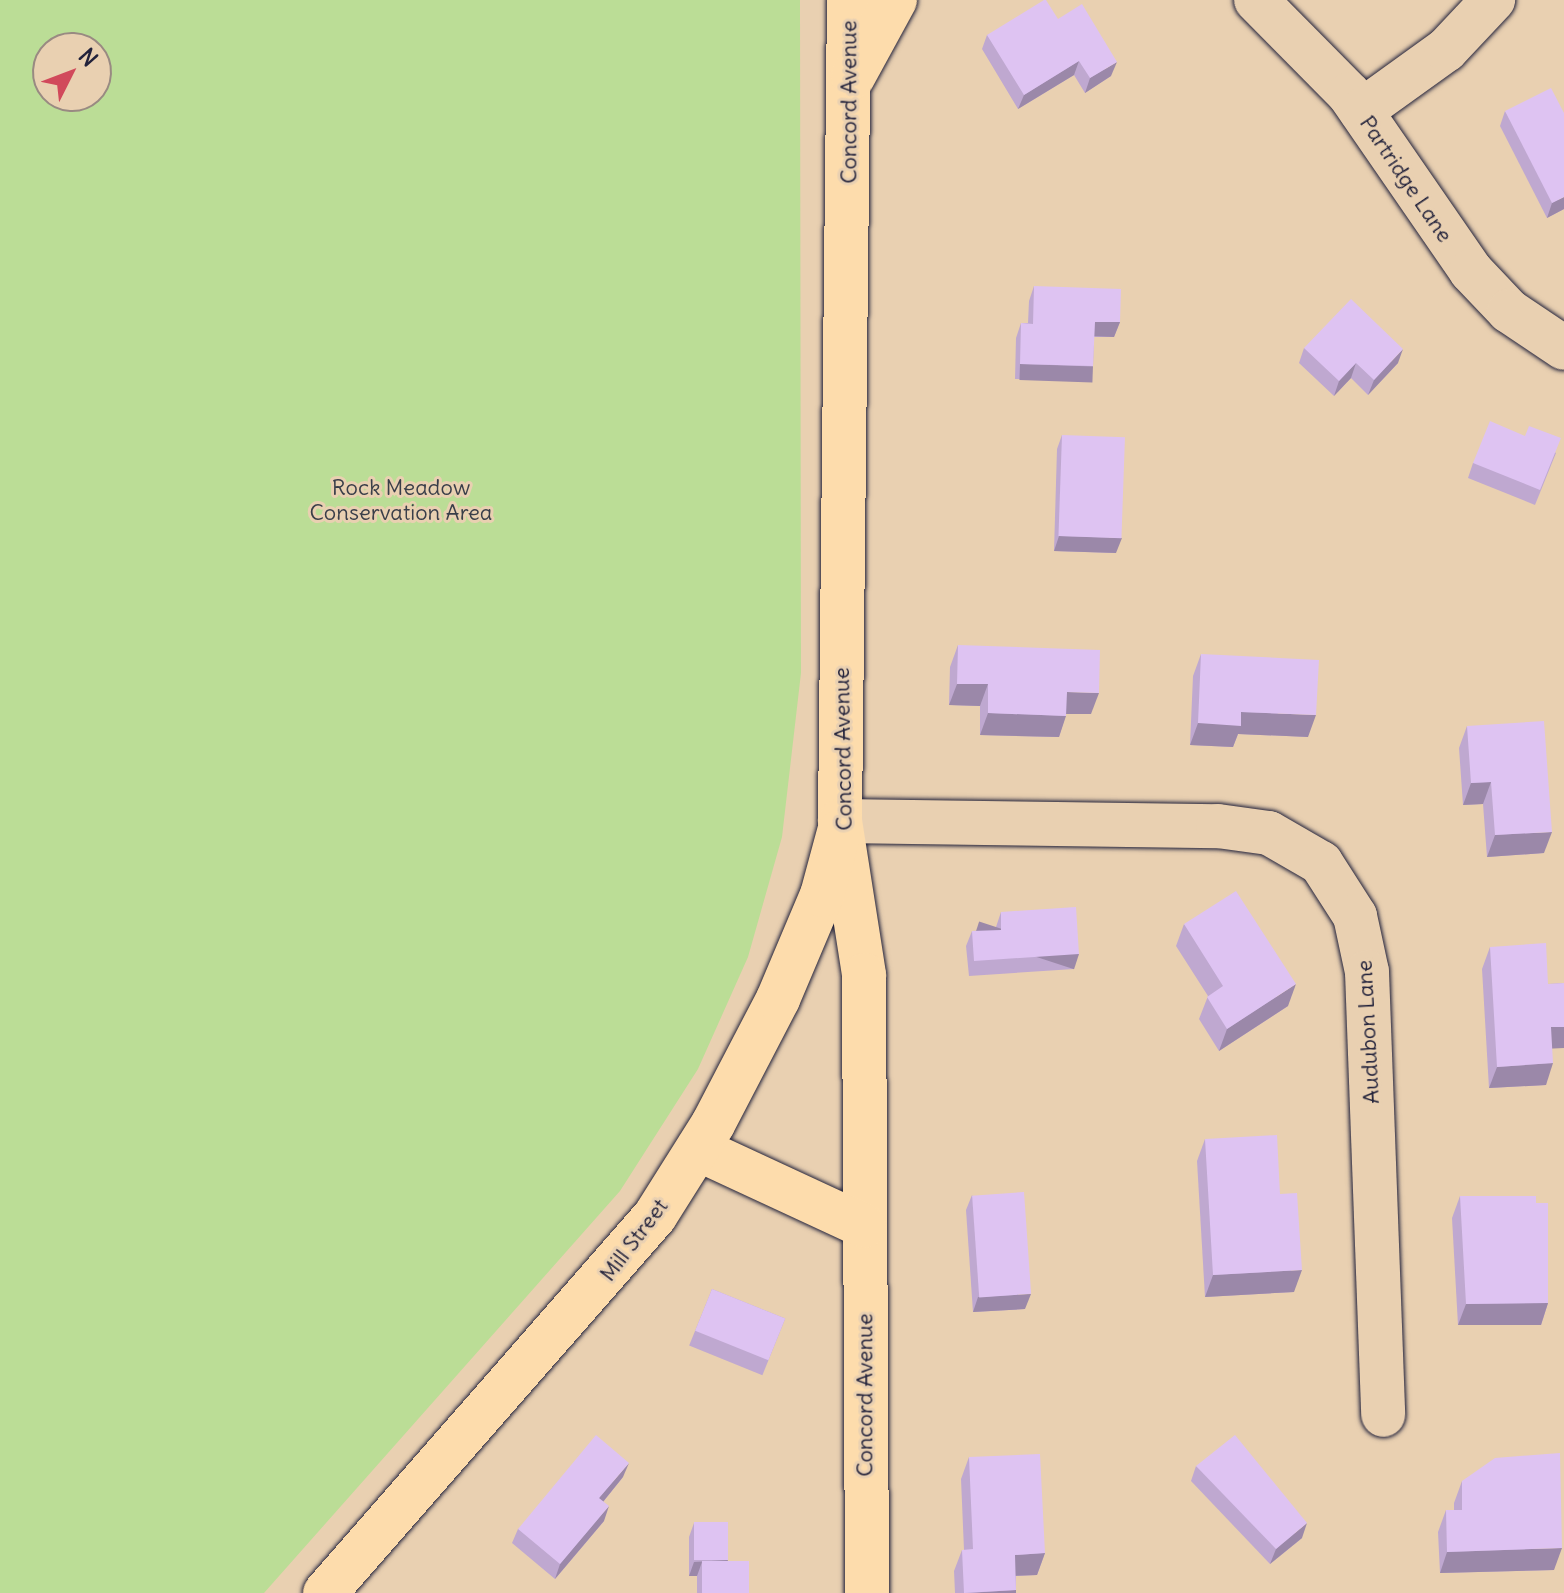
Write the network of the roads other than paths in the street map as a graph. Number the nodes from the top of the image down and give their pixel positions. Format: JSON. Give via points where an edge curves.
{"nodes":[{"id":1,"x":849,"y":0,"type":"edge"},
{"id":2,"x":895,"y":0,"type":"edge"},
{"id":3,"x":1256,"y":0,"type":"edge"},
{"id":4,"x":1493,"y":0,"type":"edge"},
{"id":5,"x":850,"y":83,"type":"junction"},
{"id":6,"x":1361,"y":111,"type":"junction"},
{"id":7,"x":1564,"y":348,"type":"edge"},
{"id":8,"x":840,"y":821,"type":"junction"},
{"id":9,"x":698,"y":1149,"type":"junction"},
{"id":10,"x":864,"y":1226,"type":"junction"},
{"id":11,"x":1383,"y":1415,"type":"dead end"},
{"id":12,"x":325,"y":1593,"type":"edge"},
{"id":13,"x":867,"y":1593,"type":"edge"}],
"edges":[{"from":1,"to":5,"type":"main road","name":"Concord Avenue"},
{"from":2,"to":5,"type":"main road"},
{"from":3,"to":6,"type":"street","name":"Partridge Lane"},
{"from":4,"to":6,"type":"street","via":[[1446,50]]},
{"from":5,"to":8,"type":"main road","name":"Concord Avenue"},
{"from":6,"to":7,"type":"street","name":"Partridge Lane","via":[[1454,251],[1509,311]]},
{"from":8,"to":9,"type":"main road","name":"Mill Street","via":[[804,940]]},
{"from":8,"to":10,"type":"main road","name":"Concord Avenue","via":[[864,960]]},
{"from":8,"to":11,"type":"street","name":"Audubon Lane","via":[[1218,826],[1269,833],[1321,863],[1346,894],[1367,972]]},
{"from":9,"to":10,"type":"main road"},
{"from":9,"to":12,"type":"main road","name":"Mill Street","via":[[577,1313]]},
{"from":10,"to":13,"type":"main road","name":"Concord Avenue"}]}
